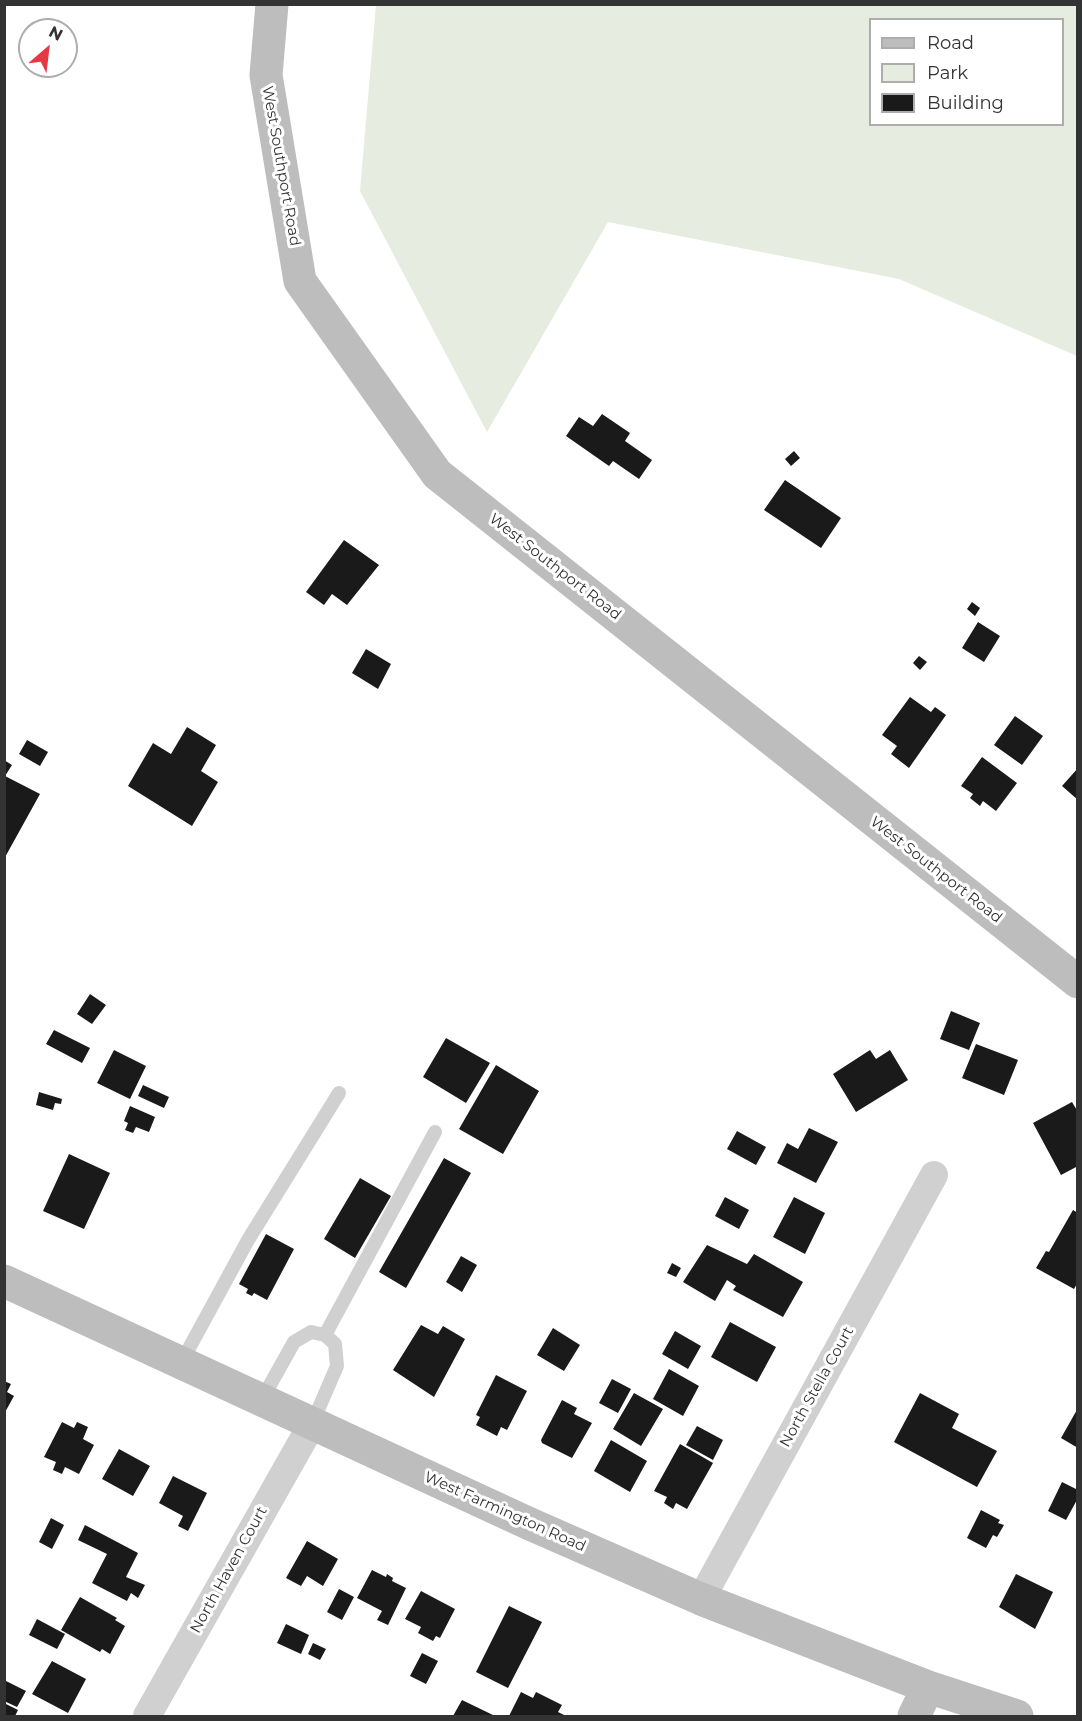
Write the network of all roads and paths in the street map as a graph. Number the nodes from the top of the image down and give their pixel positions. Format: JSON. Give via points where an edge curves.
{"nodes":[{"id":1,"x":272,"y":4,"type":"edge"},
{"id":2,"x":1077,"y":982,"type":"edge"},
{"id":3,"x":339,"y":1093,"type":"dead end"},
{"id":4,"x":435,"y":1132,"type":"dead end"},
{"id":5,"x":934,"y":1175,"type":"dead end"},
{"id":6,"x":4,"y":1281,"type":"edge"},
{"id":7,"x":325,"y":1335,"type":"junction"},
{"id":8,"x":181,"y":1364,"type":"junction"},
{"id":9,"x":261,"y":1401,"type":"junction"},
{"id":10,"x":312,"y":1425,"type":"junction"},
{"id":11,"x":701,"y":1599,"type":"junction"},
{"id":12,"x":928,"y":1687,"type":"junction"},
{"id":13,"x":147,"y":1716,"type":"edge"},
{"id":14,"x":914,"y":1716,"type":"edge"},
{"id":15,"x":1017,"y":1716,"type":"edge"}],
"edges":[{"from":1,"to":2,"type":"main road","name":"West Southport Road","via":[[266,75],[300,281],[437,474]]},
{"from":3,"to":8,"type":"lane","via":[[248,1240]]},
{"from":4,"to":7,"type":"lane"},
{"from":5,"to":11,"type":"street","name":"North Stella Court"},
{"from":6,"to":8,"type":"main road","name":"West Farmington Road"},
{"from":7,"to":9,"type":"lane","via":[[311,1332],[294,1342]]},
{"from":7,"to":10,"type":"lane","via":[[335,1344],[337,1366]]},
{"from":8,"to":9,"type":"main road","name":"West Farmington Road"},
{"from":9,"to":10,"type":"main road","name":"West Farmington Road"},
{"from":10,"to":11,"type":"main road","name":"West Farmington Road"},
{"from":10,"to":13,"type":"street","name":"North Haven Court"},
{"from":11,"to":12,"type":"main road","name":"West Farmington Road"},
{"from":12,"to":14,"type":"main road"},
{"from":12,"to":15,"type":"main road","name":"West Farmington Road"}]}
